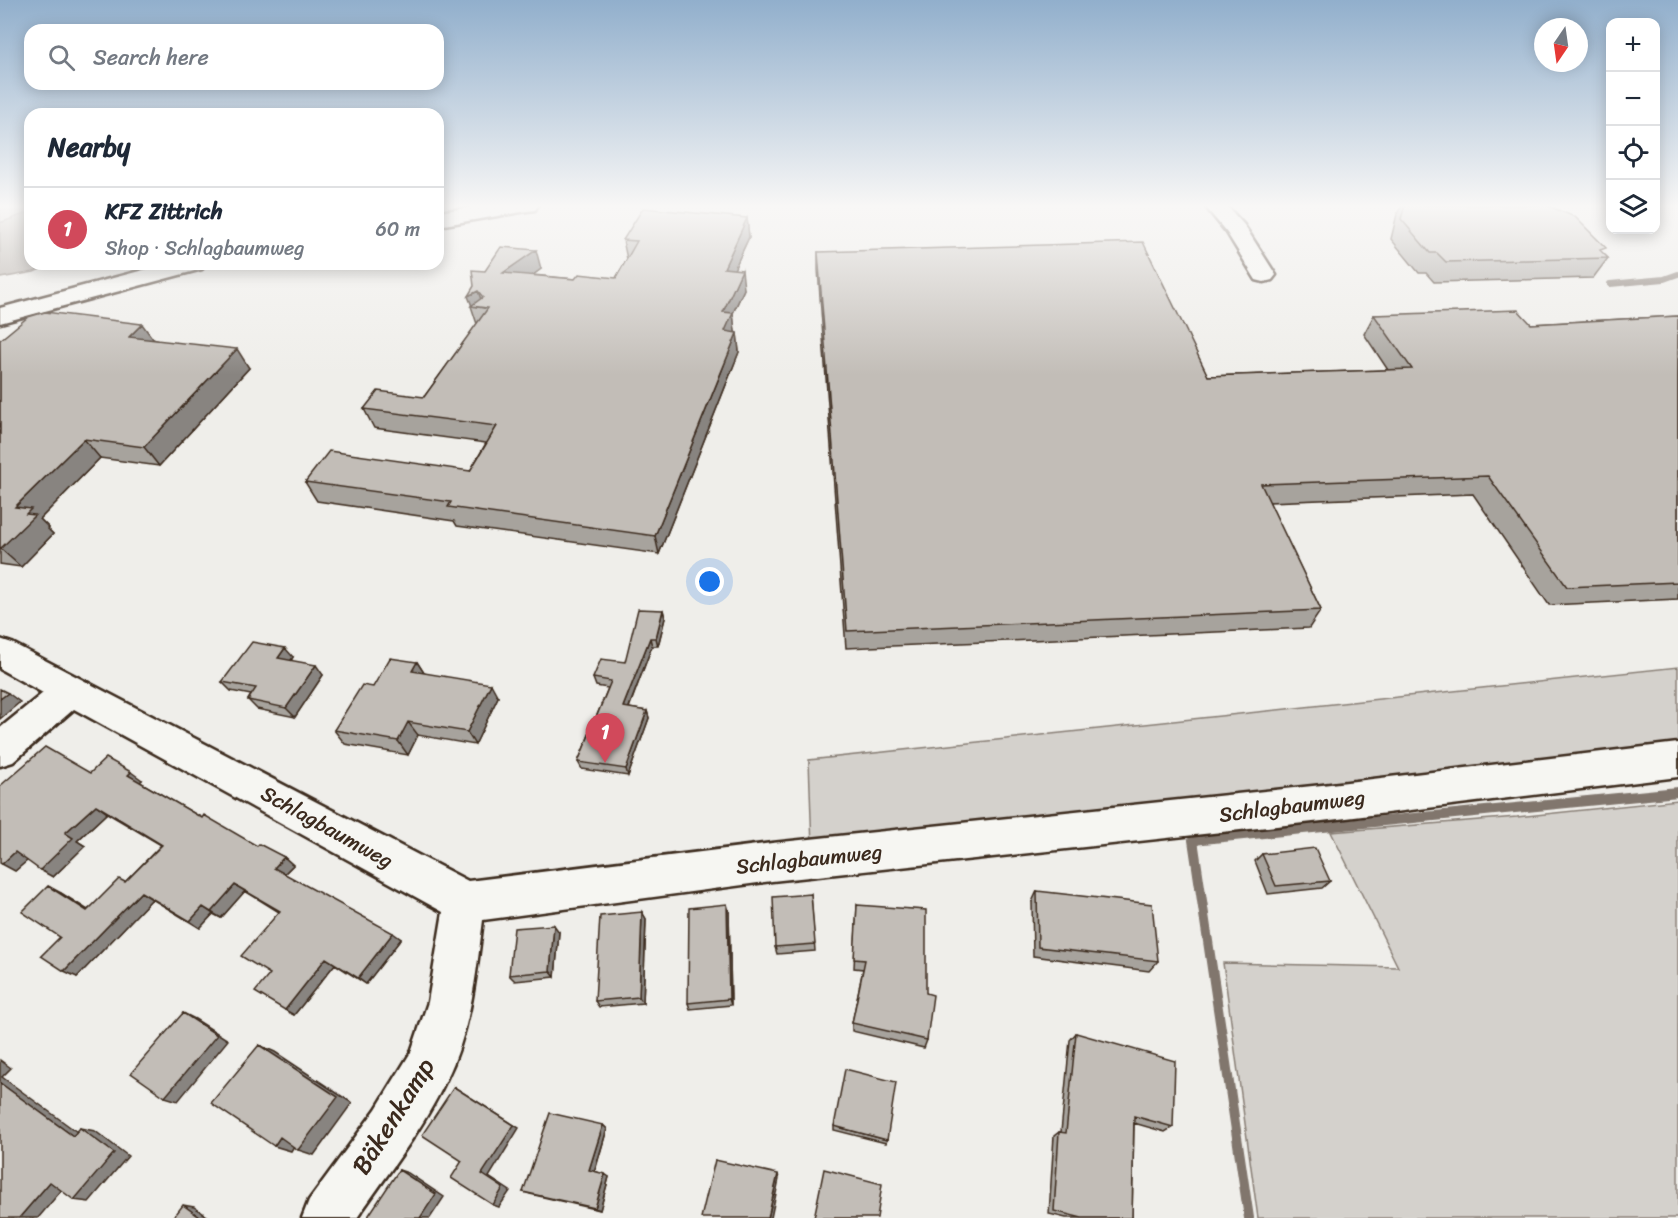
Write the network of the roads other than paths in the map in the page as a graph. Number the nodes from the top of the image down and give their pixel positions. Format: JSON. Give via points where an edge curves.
{"nodes":[{"id":1,"x":1256,"y":262,"type":"edge"},
{"id":2,"x":170,"y":270,"type":"edge"},
{"id":3,"x":1264,"y":275,"type":"dead end"},
{"id":4,"x":0,"y":316,"type":"edge"},
{"id":5,"x":0,"y":653,"type":"edge"},
{"id":6,"x":70,"y":691,"type":"junction"},
{"id":7,"x":0,"y":750,"type":"edge"},
{"id":8,"x":1678,"y":760,"type":"edge"},
{"id":9,"x":465,"y":902,"type":"junction"},
{"id":10,"x":327,"y":1218,"type":"edge"}],
"edges":[{"from":1,"to":3,"type":"street"},
{"from":2,"to":4,"type":"street"},
{"from":5,"to":6,"type":"street","name":"Schlagbaumweg"},
{"from":6,"to":7,"type":"street"},
{"from":6,"to":9,"type":"street","name":"Schlagbaumweg"},
{"from":8,"to":9,"type":"street","name":"Schlagbaumweg","via":[[772,862]]},
{"from":9,"to":10,"type":"street","name":"Bäkenkamp","via":[[450,1002],[430,1064],[393,1126]]}]}
